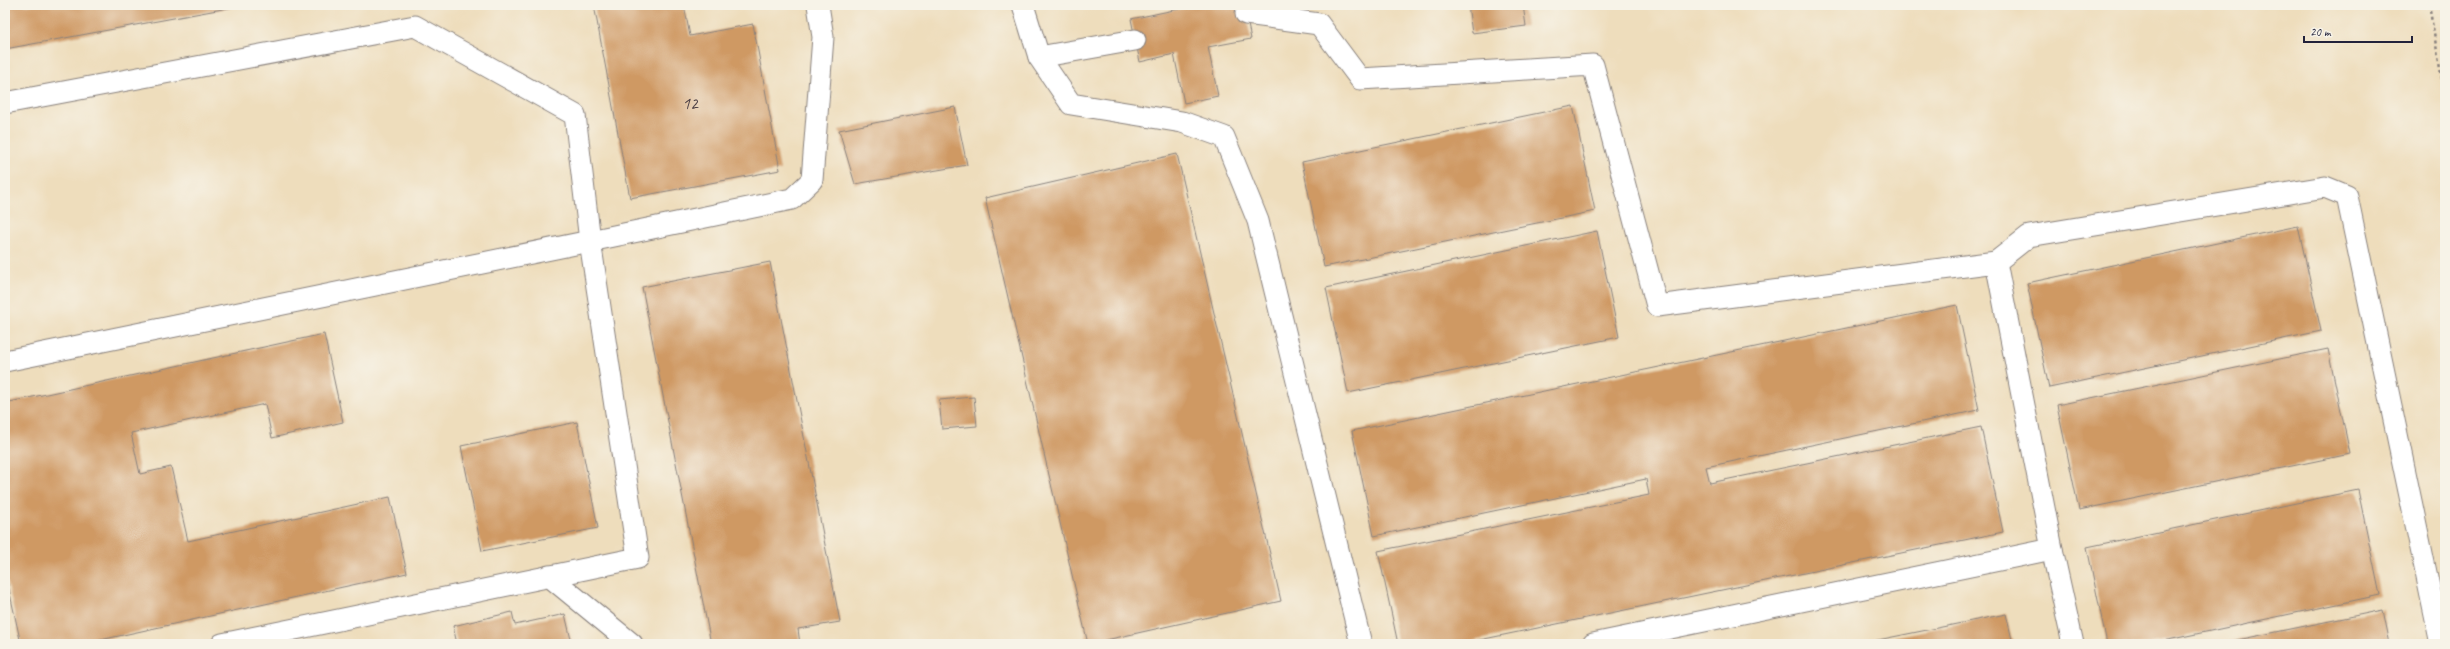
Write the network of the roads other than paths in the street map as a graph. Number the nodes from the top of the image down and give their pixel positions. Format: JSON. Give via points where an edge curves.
{"nodes":[{"id":1,"x":818,"y":5,"type":"edge"},
{"id":2,"x":1023,"y":5,"type":"edge"},
{"id":3,"x":1246,"y":14,"type":"dead end"},
{"id":4,"x":1135,"y":40,"type":"dead end"},
{"id":5,"x":1039,"y":57,"type":"junction"},
{"id":6,"x":5,"y":103,"type":"edge"},
{"id":7,"x":590,"y":241,"type":"junction"},
{"id":8,"x":1996,"y":262,"type":"junction"},
{"id":9,"x":5,"y":361,"type":"edge"},
{"id":10,"x":2052,"y":549,"type":"junction"},
{"id":11,"x":548,"y":576,"type":"junction"},
{"id":12,"x":222,"y":644,"type":"edge"},
{"id":13,"x":632,"y":644,"type":"edge"},
{"id":14,"x":1361,"y":644,"type":"edge"},
{"id":15,"x":1593,"y":644,"type":"edge"},
{"id":16,"x":2073,"y":644,"type":"edge"},
{"id":17,"x":2441,"y":644,"type":"edge"}],
"edges":[{"from":1,"to":7,"type":"lane","via":[[823,37],[812,180],[792,199]]},
{"from":2,"to":5,"type":"lane"},
{"from":3,"to":8,"type":"lane","via":[[1318,24],[1360,79],[1593,65],[1657,306]]},
{"from":4,"to":5,"type":"lane"},
{"from":5,"to":14,"type":"lane","via":[[1071,104],[1182,122],[1224,137],[1258,222]]},
{"from":6,"to":7,"type":"lane","via":[[415,26],[575,115]]},
{"from":7,"to":9,"type":"lane"},
{"from":7,"to":11,"type":"lane","via":[[638,558]]},
{"from":8,"to":10,"type":"lane"},
{"from":8,"to":17,"type":"lane","via":[[2029,236],[2325,187],[2347,196]]},
{"from":10,"to":15,"type":"lane"},
{"from":10,"to":16,"type":"lane"},
{"from":11,"to":12,"type":"lane"},
{"from":11,"to":13,"type":"lane"}]}
